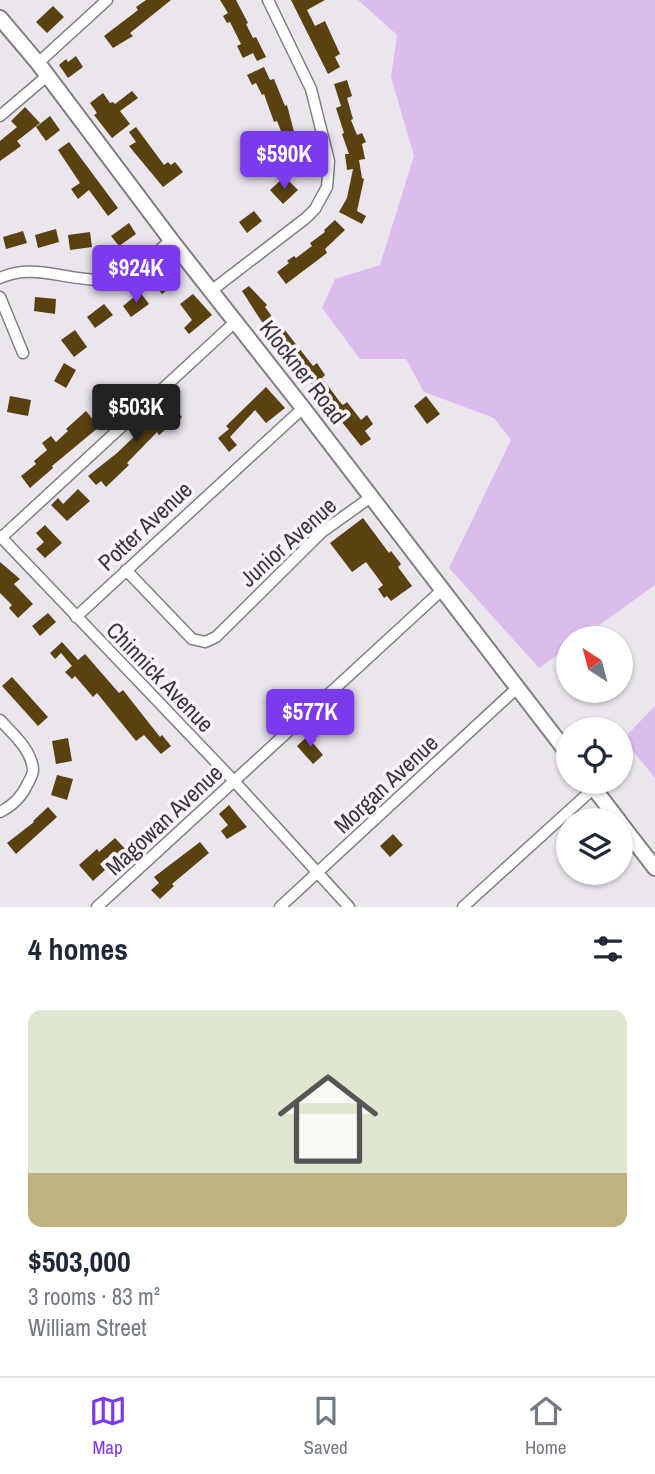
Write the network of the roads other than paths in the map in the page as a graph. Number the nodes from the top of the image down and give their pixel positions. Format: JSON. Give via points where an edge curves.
{"nodes":[{"id":1,"x":107,"y":0,"type":"edge"},
{"id":2,"x":268,"y":0,"type":"edge"},
{"id":3,"x":0,"y":18,"type":"edge"},
{"id":4,"x":38,"y":63,"type":"junction"},
{"id":5,"x":47,"y":76,"type":"junction"},
{"id":6,"x":0,"y":116,"type":"edge"},
{"id":7,"x":171,"y":240,"type":"junction"},
{"id":8,"x":0,"y":278,"type":"edge"},
{"id":9,"x":211,"y":291,"type":"junction"},
{"id":10,"x":0,"y":298,"type":"edge"},
{"id":11,"x":235,"y":322,"type":"junction"},
{"id":12,"x":23,"y":353,"type":"dead end"},
{"id":13,"x":303,"y":408,"type":"junction"},
{"id":14,"x":371,"y":497,"type":"junction"},
{"id":15,"x":1,"y":536,"type":"edge"},
{"id":16,"x":127,"y":570,"type":"junction"},
{"id":17,"x":442,"y":590,"type":"junction"},
{"id":18,"x":76,"y":617,"type":"junction"},
{"id":19,"x":517,"y":688,"type":"junction"},
{"id":20,"x":0,"y":720,"type":"edge"},
{"id":21,"x":556,"y":738,"type":"edge"},
{"id":22,"x":234,"y":781,"type":"junction"},
{"id":23,"x":582,"y":794,"type":"edge"},
{"id":24,"x":599,"y":794,"type":"edge"},
{"id":25,"x":609,"y":808,"type":"edge"},
{"id":26,"x":0,"y":812,"type":"edge"},
{"id":27,"x":633,"y":839,"type":"edge"},
{"id":28,"x":655,"y":868,"type":"edge"},
{"id":29,"x":318,"y":872,"type":"junction"},
{"id":30,"x":97,"y":907,"type":"edge"},
{"id":31,"x":280,"y":907,"type":"edge"},
{"id":32,"x":349,"y":907,"type":"edge"},
{"id":33,"x":463,"y":907,"type":"edge"}],
"edges":[{"from":1,"to":4,"type":"street"},
{"from":2,"to":9,"type":"street","via":[[311,89],[329,161],[327,187],[306,218]]},
{"from":3,"to":4,"type":"main road","name":"Klockner Road"},
{"from":4,"to":5,"type":"main road","name":"Klockner Road"},
{"from":5,"to":6,"type":"street"},
{"from":5,"to":7,"type":"main road","name":"Klockner Road"},
{"from":7,"to":8,"type":"street","via":[[131,271],[108,279],[25,271]]},
{"from":7,"to":9,"type":"main road","name":"Klockner Road"},
{"from":9,"to":11,"type":"main road","name":"Klockner Road"},
{"from":10,"to":12,"type":"street"},
{"from":11,"to":13,"type":"main road","name":"Klockner Road"},
{"from":11,"to":15,"type":"street"},
{"from":13,"to":14,"type":"main road","name":"Klockner Road"},
{"from":13,"to":16,"type":"street","name":"Potter Avenue"},
{"from":14,"to":16,"type":"street","name":"Junior Avenue","via":[[322,532],[211,640],[191,639]]},
{"from":14,"to":17,"type":"main road","name":"Klockner Road"},
{"from":15,"to":18,"type":"street","name":"Chinnick Avenue"},
{"from":16,"to":18,"type":"street","name":"Potter Avenue"},
{"from":17,"to":19,"type":"main road","name":"Klockner Road"},
{"from":17,"to":22,"type":"street","name":"Magowan Avenue"},
{"from":18,"to":22,"type":"street","name":"Chinnick Avenue"},
{"from":19,"to":21,"type":"main road","name":"Klockner Road"},
{"from":19,"to":29,"type":"street","name":"Morgan Avenue"},
{"from":20,"to":26,"type":"street","via":[[20,740],[33,771],[13,805]]},
{"from":22,"to":29,"type":"street","name":"Chinnick Avenue"},
{"from":22,"to":30,"type":"street","name":"Magowan Avenue"},
{"from":23,"to":33,"type":"street"},
{"from":24,"to":25,"type":"main road"},
{"from":27,"to":28,"type":"main road"},
{"from":29,"to":31,"type":"street","name":"Morgan Avenue"},
{"from":29,"to":32,"type":"street","name":"Chinnick Avenue"}]}
